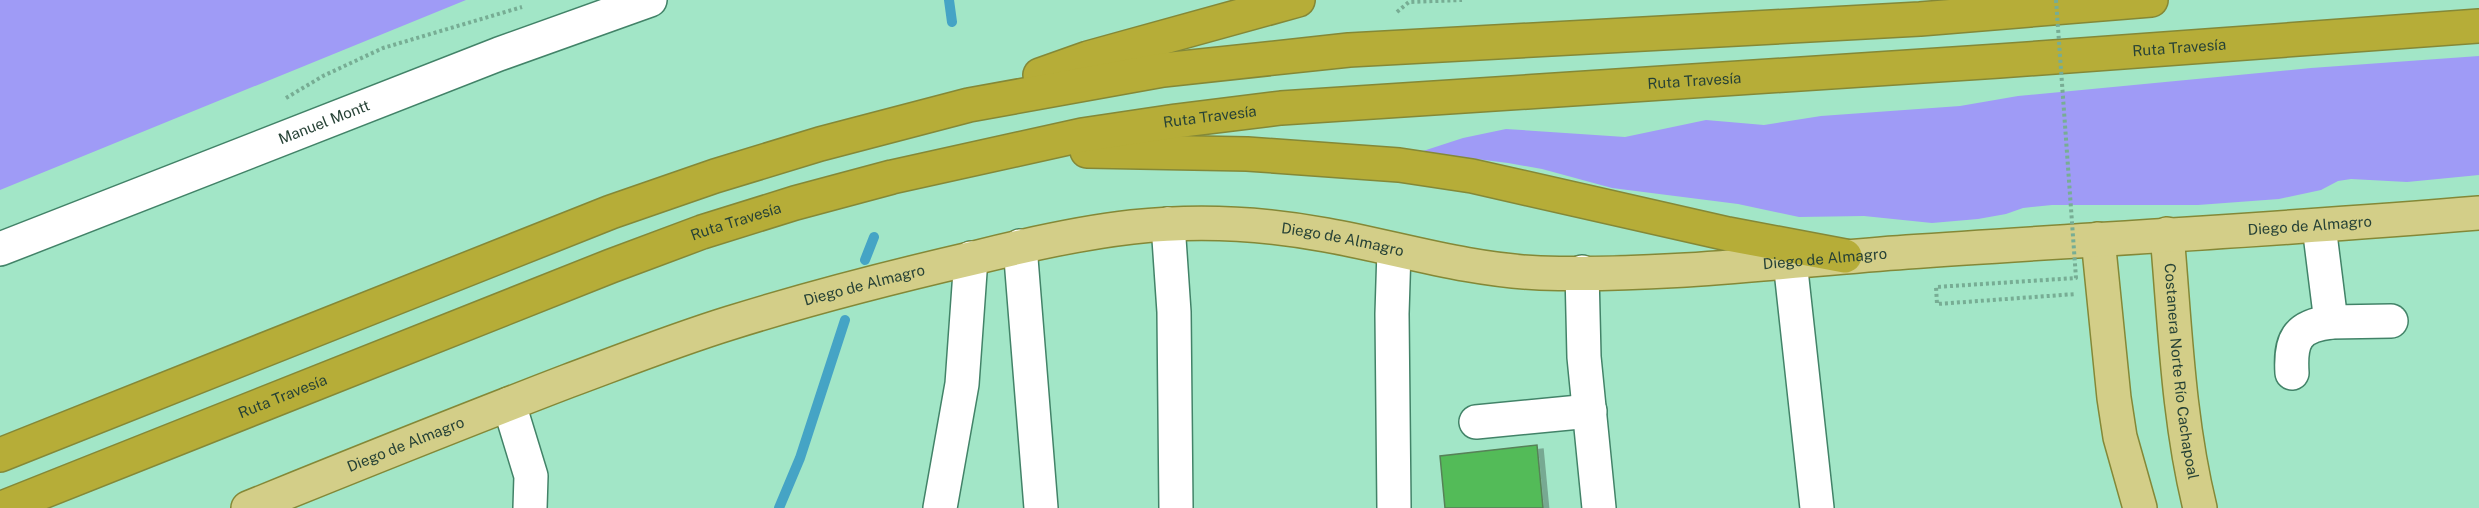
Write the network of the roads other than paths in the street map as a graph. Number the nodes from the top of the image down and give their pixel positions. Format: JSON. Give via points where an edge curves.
{"nodes":[{"id":1,"x":1298,"y":0,"type":"edge"},
{"id":2,"x":2151,"y":0,"type":"edge"},
{"id":3,"x":640,"y":2,"type":"edge"},
{"id":4,"x":2479,"y":26,"type":"edge"},
{"id":5,"x":969,"y":105,"type":"junction"},
{"id":6,"x":989,"y":154,"type":"junction"},
{"id":7,"x":2479,"y":213,"type":"edge"},
{"id":8,"x":1168,"y":224,"type":"junction"},
{"id":9,"x":2319,"y":226,"type":"junction"},
{"id":10,"x":2167,"y":234,"type":"junction"},
{"id":11,"x":2098,"y":239,"type":"junction"},
{"id":12,"x":1020,"y":246,"type":"junction"},
{"id":13,"x":0,"y":249,"type":"edge"},
{"id":14,"x":1394,"y":250,"type":"junction"},
{"id":15,"x":1845,"y":256,"type":"junction"},
{"id":16,"x":971,"y":258,"type":"junction"},
{"id":17,"x":1790,"y":261,"type":"junction"},
{"id":18,"x":1582,"y":272,"type":"junction"},
{"id":19,"x":2391,"y":321,"type":"dead end"},
{"id":20,"x":2331,"y":322,"type":"junction"},
{"id":21,"x":2292,"y":373,"type":"dead end"},
{"id":22,"x":509,"y":404,"type":"junction"},
{"id":23,"x":1590,"y":411,"type":"junction"},
{"id":24,"x":1476,"y":422,"type":"dead end"},
{"id":25,"x":0,"y":455,"type":"edge"},
{"id":26,"x":262,"y":506,"type":"edge"},
{"id":27,"x":2,"y":508,"type":"edge"},
{"id":28,"x":530,"y":508,"type":"edge"},
{"id":29,"x":940,"y":508,"type":"edge"},
{"id":30,"x":1041,"y":508,"type":"edge"},
{"id":31,"x":1176,"y":508,"type":"edge"},
{"id":32,"x":1394,"y":508,"type":"edge"},
{"id":33,"x":1599,"y":508,"type":"edge"},
{"id":34,"x":1817,"y":508,"type":"edge"},
{"id":35,"x":2140,"y":508,"type":"edge"},
{"id":36,"x":2200,"y":508,"type":"edge"}],
"edges":[{"from":1,"to":5,"type":"highway","via":[[1088,58]]},
{"from":2,"to":5,"type":"highway","via":[[1920,19],[1349,50],[1163,70]]},
{"from":3,"to":13,"type":"street","name":"Manuel Montt"},
{"from":4,"to":6,"type":"highway","name":"Ruta Travesía","via":[[1281,108],[1082,135]]},
{"from":5,"to":25,"type":"highway","via":[[820,144],[611,212]]},
{"from":6,"to":15,"type":"highway","via":[[1162,151],[1398,165],[1473,176],[1728,234]]},
{"from":6,"to":27,"type":"highway","name":"Ruta Travesía","via":[[870,182],[702,232]]},
{"from":7,"to":9,"type":"main road","name":"Diego de Almagro"},
{"from":8,"to":12,"type":"main road","name":"Diego de Almagro"},
{"from":8,"to":14,"type":"main road","name":"Diego de Almagro","via":[[1282,228]]},
{"from":8,"to":31,"type":"street","via":[[1174,312]]},
{"from":9,"to":10,"type":"main road","name":"Diego de Almagro"},
{"from":9,"to":20,"type":"street"},
{"from":10,"to":11,"type":"main road","name":"Diego de Almagro"},
{"from":10,"to":36,"type":"main road","name":"Costanera Norte Río Cachapoal","via":[[2181,396]]},
{"from":11,"to":15,"type":"main road","name":"Diego de Almagro"},
{"from":11,"to":35,"type":"main road","via":[[2120,437]]},
{"from":12,"to":16,"type":"main road","name":"Diego de Almagro"},
{"from":12,"to":30,"type":"street"},
{"from":14,"to":18,"type":"main road","name":"Diego de Almagro","via":[[1498,270]]},
{"from":14,"to":32,"type":"street"},
{"from":15,"to":17,"type":"main road","name":"Diego de Almagro"},
{"from":16,"to":22,"type":"main road","name":"Diego de Almagro","via":[[731,323]]},
{"from":16,"to":29,"type":"street","via":[[962,384]]},
{"from":17,"to":18,"type":"main road","name":"Diego de Almagro"},
{"from":17,"to":34,"type":"street"},
{"from":18,"to":23,"type":"street"},
{"from":19,"to":20,"type":"street"},
{"from":20,"to":21,"type":"street","via":[[2314,324],[2298,336],[2291,352]]},
{"from":22,"to":26,"type":"main road","name":"Diego de Almagro"},
{"from":22,"to":28,"type":"street","via":[[531,476]]},
{"from":23,"to":24,"type":"street"},
{"from":23,"to":33,"type":"street"}]}
